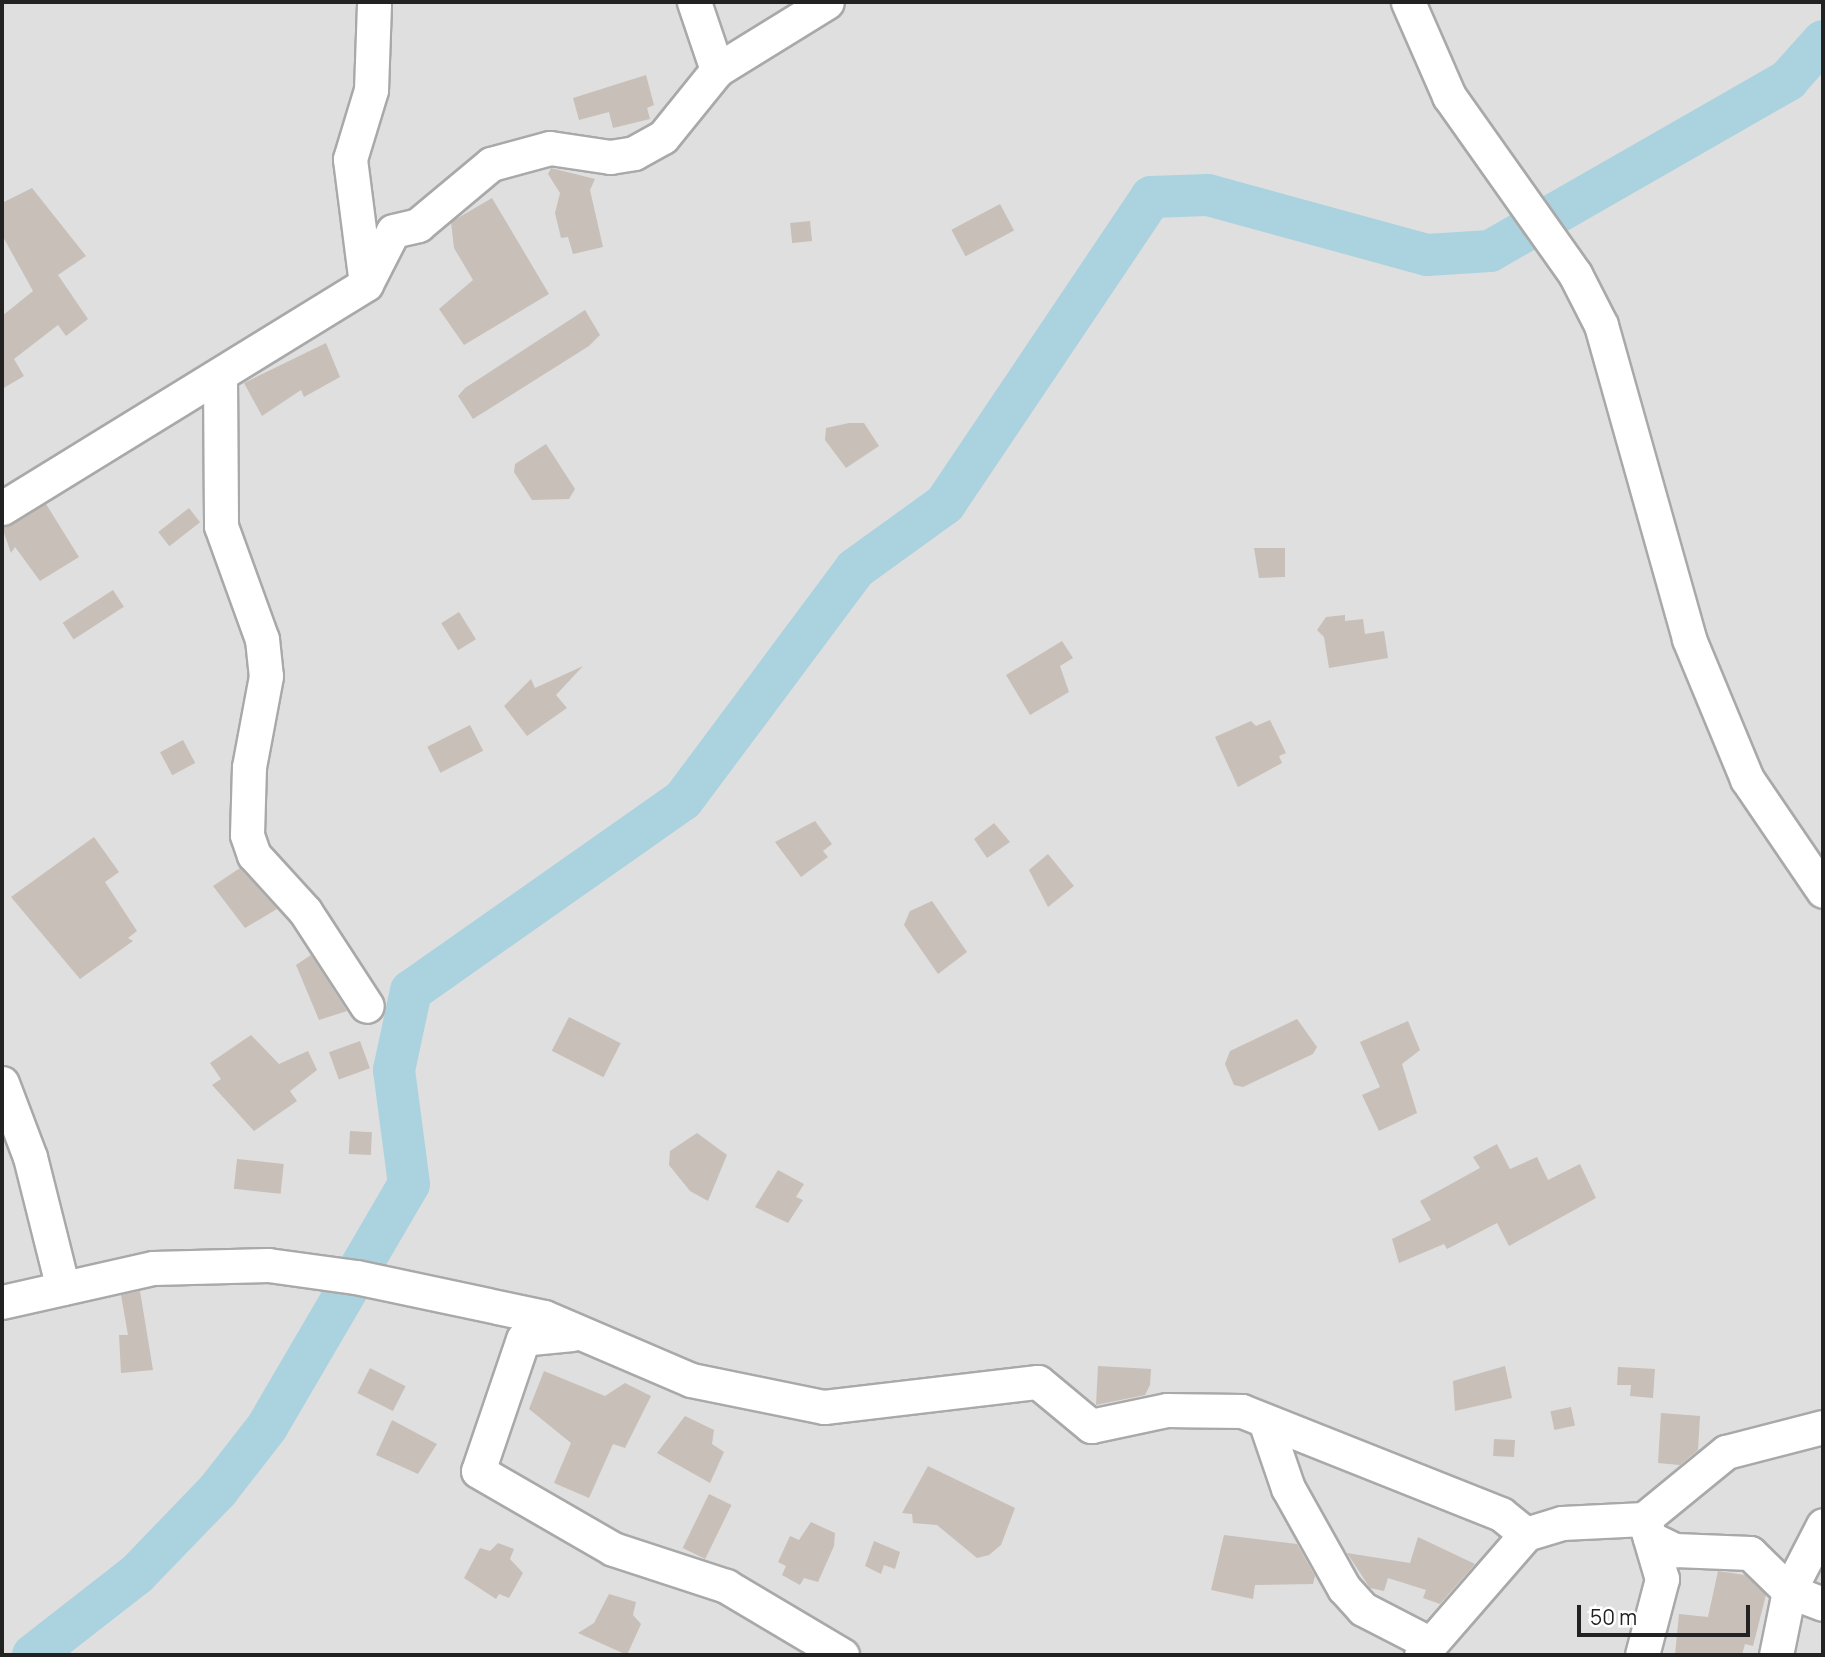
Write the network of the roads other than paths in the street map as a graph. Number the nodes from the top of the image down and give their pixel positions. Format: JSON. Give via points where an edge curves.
{"nodes":[{"id":1,"x":374,"y":2,"type":"edge"},
{"id":2,"x":694,"y":2,"type":"edge"},
{"id":3,"x":827,"y":2,"type":"edge"},
{"id":4,"x":1408,"y":2,"type":"edge"},
{"id":5,"x":717,"y":70,"type":"junction"},
{"id":6,"x":366,"y":284,"type":"junction"},
{"id":7,"x":220,"y":377,"type":"junction"},
{"id":8,"x":2,"y":508,"type":"edge"},
{"id":9,"x":1823,"y":891,"type":"edge"},
{"id":10,"x":367,"y":1006,"type":"dead end"},
{"id":11,"x":2,"y":1083,"type":"edge"},
{"id":12,"x":62,"y":1288,"type":"junction"},
{"id":13,"x":2,"y":1302,"type":"edge"},
{"id":14,"x":590,"y":1334,"type":"junction"},
{"id":15,"x":1265,"y":1421,"type":"junction"},
{"id":16,"x":1823,"y":1427,"type":"edge"},
{"id":17,"x":1823,"y":1525,"type":"edge"},
{"id":18,"x":1647,"y":1529,"type":"junction"},
{"id":19,"x":1526,"y":1534,"type":"junction"},
{"id":20,"x":1789,"y":1591,"type":"junction"},
{"id":21,"x":1823,"y":1604,"type":"edge"},
{"id":22,"x":1425,"y":1649,"type":"edge"},
{"id":23,"x":842,"y":1655,"type":"edge"},
{"id":24,"x":1642,"y":1655,"type":"edge"},
{"id":25,"x":1776,"y":1655,"type":"edge"}],
"edges":[{"from":1,"to":6,"type":"street","via":[[371,90],[350,159]]},
{"from":2,"to":5,"type":"street"},
{"from":3,"to":5,"type":"street"},
{"from":4,"to":9,"type":"street","via":[[1423,46],[1461,117],[1575,274],[1601,325],[1689,639],[1746,779]]},
{"from":5,"to":6,"type":"street","via":[[663,136],[634,153],[610,157],[550,148],[491,164],[418,225],[393,231]]},
{"from":6,"to":7,"type":"street"},
{"from":7,"to":8,"type":"street"},
{"from":7,"to":10,"type":"street","via":[[221,526],[262,639],[266,676],[249,767],[247,835],[254,855],[306,911]]},
{"from":11,"to":12,"type":"street","via":[[30,1157]]},
{"from":12,"to":13,"type":"street"},
{"from":12,"to":14,"type":"street","via":[[153,1268],[268,1265],[356,1277],[544,1317]]},
{"from":14,"to":15,"type":"street","via":[[691,1380],[824,1408],[1038,1382],[1091,1426],[1167,1410],[1242,1411]]},
{"from":14,"to":23,"type":"street","via":[[523,1339],[478,1471],[613,1549],[726,1586]]},
{"from":15,"to":19,"type":"street","via":[[1501,1514]]},
{"from":15,"to":22,"type":"street","via":[[1289,1488],[1344,1588],[1371,1614]]},
{"from":16,"to":18,"type":"street","via":[[1726,1452]]},
{"from":17,"to":20,"type":"street"},
{"from":18,"to":19,"type":"street","via":[[1562,1523]]},
{"from":18,"to":20,"type":"street","via":[[1675,1550],[1750,1553]]},
{"from":18,"to":24,"type":"street","via":[[1662,1579]]},
{"from":19,"to":22,"type":"street"},
{"from":20,"to":21,"type":"street"},
{"from":20,"to":25,"type":"street"}]}
